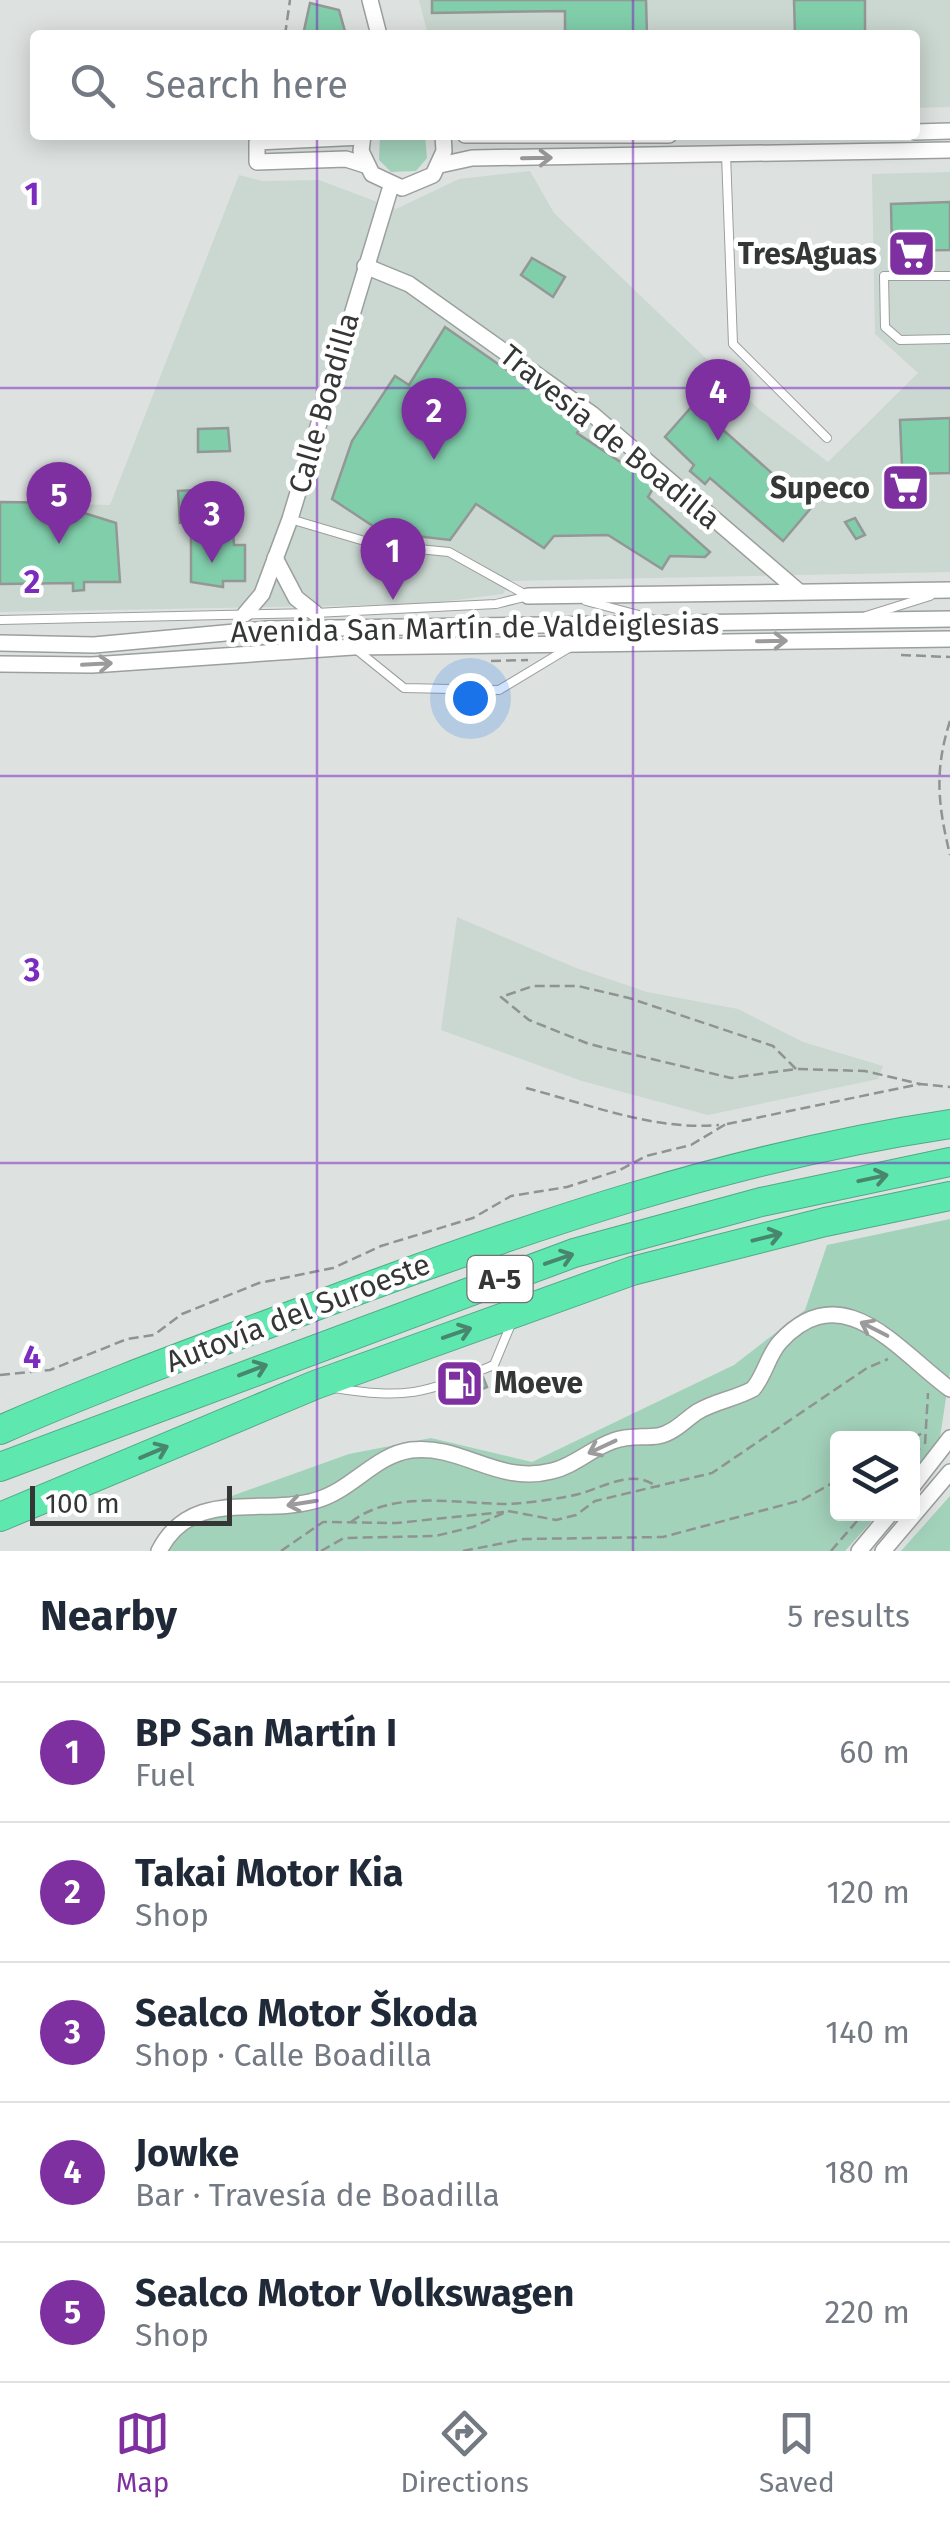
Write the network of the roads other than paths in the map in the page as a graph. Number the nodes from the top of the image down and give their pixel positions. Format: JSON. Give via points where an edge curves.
{"nodes":[{"id":1,"x":370,"y":0,"type":"edge"},
{"id":2,"x":378,"y":30,"type":"edge"},
{"id":3,"x":950,"y":131,"type":"edge"},
{"id":4,"x":920,"y":132,"type":"edge"},
{"id":5,"x":292,"y":140,"type":"edge"},
{"id":6,"x":362,"y":140,"type":"edge"},
{"id":7,"x":442,"y":140,"type":"edge"},
{"id":8,"x":950,"y":150,"type":"edge"},
{"id":9,"x":726,"y":154,"type":"junction"},
{"id":10,"x":365,"y":165,"type":"junction"},
{"id":11,"x":440,"y":165,"type":"junction"},
{"id":12,"x":391,"y":186,"type":"junction"},
{"id":13,"x":364,"y":266,"type":"junction"},
{"id":14,"x":950,"y":276,"type":"edge"},
{"id":15,"x":950,"y":339,"type":"edge"},
{"id":16,"x":827,"y":438,"type":"dead end"},
{"id":17,"x":290,"y":519,"type":"junction"},
{"id":18,"x":758,"y":557,"type":"junction"},
{"id":19,"x":276,"y":558,"type":"junction"},
{"id":20,"x":797,"y":590,"type":"junction"},
{"id":21,"x":949,"y":590,"type":"edge"},
{"id":22,"x":750,"y":591,"type":"junction"},
{"id":23,"x":565,"y":595,"type":"junction"},
{"id":24,"x":528,"y":596,"type":"junction"},
{"id":25,"x":315,"y":613,"type":"junction"},
{"id":26,"x":245,"y":614,"type":"junction"},
{"id":27,"x":0,"y":620,"type":"edge"},
{"id":28,"x":950,"y":620,"type":"edge"},
{"id":29,"x":669,"y":622,"type":"junction"},
{"id":30,"x":847,"y":622,"type":"junction"},
{"id":31,"x":950,"y":639,"type":"edge"},
{"id":32,"x":0,"y":643,"type":"edge"},
{"id":33,"x":577,"y":644,"type":"junction"},
{"id":34,"x":353,"y":647,"type":"junction"},
{"id":35,"x":0,"y":664,"type":"edge"},
{"id":36,"x":950,"y":1124,"type":"edge"},
{"id":37,"x":950,"y":1162,"type":"edge"},
{"id":38,"x":950,"y":1196,"type":"edge"},
{"id":39,"x":516,"y":1312,"type":"junction"},
{"id":40,"x":315,"y":1385,"type":"junction"},
{"id":41,"x":945,"y":1385,"type":"edge"},
{"id":42,"x":65,"y":1402,"type":"junction"},
{"id":43,"x":0,"y":1416,"type":"edge"},
{"id":44,"x":0,"y":1430,"type":"edge"},
{"id":45,"x":950,"y":1438,"type":"edge"},
{"id":46,"x":0,"y":1471,"type":"edge"},
{"id":47,"x":950,"y":1472,"type":"edge"},
{"id":48,"x":920,"y":1477,"type":"edge"},
{"id":49,"x":0,"y":1517,"type":"edge"},
{"id":50,"x":884,"y":1521,"type":"edge"},
{"id":51,"x":160,"y":1551,"type":"edge"},
{"id":52,"x":859,"y":1551,"type":"edge"},
{"id":53,"x":883,"y":1551,"type":"edge"}],
"edges":[{"from":1,"to":2,"type":"street"},
{"from":3,"to":4,"type":"street"},
{"from":5,"to":10,"type":"street","via":[[257,142],[257,162],[346,159]]},
{"from":6,"to":10,"type":"street"},
{"from":7,"to":11,"type":"street"},
{"from":8,"to":9,"type":"street"},
{"from":11,"to":9,"type":"street","one_way":true,"via":[[472,158]]},
{"from":9,"to":16,"type":"lane","via":[[732,344]]},
{"from":10,"to":12,"type":"street"},
{"from":11,"to":12,"type":"street","via":[[414,186]]},
{"from":12,"to":13,"type":"street","name":"Calle Boadilla"},
{"from":13,"to":17,"type":"street","name":"Calle Boadilla"},
{"from":13,"to":18,"type":"street","name":"Travesía de Boadilla","via":[[409,284],[592,414]]},
{"from":14,"to":15,"type":"lane","via":[[884,276],[884,327],[900,340]]},
{"from":17,"to":19,"type":"street","name":"Calle Boadilla"},
{"from":17,"to":24,"type":"lane","via":[[378,545],[449,552]]},
{"from":18,"to":20,"type":"street","name":"Travesía de Boadilla"},
{"from":18,"to":22,"type":"street","via":[[760,578]]},
{"from":19,"to":25,"type":"street","via":[[296,598]]},
{"from":19,"to":26,"type":"street","name":"Calle Boadilla","via":[[262,594]]},
{"from":20,"to":21,"type":"street"},
{"from":20,"to":22,"type":"street"},
{"from":21,"to":30,"type":"lane"},
{"from":22,"to":23,"type":"street"},
{"from":23,"to":24,"type":"street"},
{"from":23,"to":29,"type":"lane"},
{"from":24,"to":25,"type":"lane","via":[[496,604]]},
{"from":25,"to":26,"type":"lane"},
{"from":26,"to":27,"type":"lane"},
{"from":28,"to":30,"type":"street","name":"Avenida San Martín de Valdeiglesias"},
{"from":29,"to":30,"type":"street","name":"Avenida San Martín de Valdeiglesias"},
{"from":29,"to":32,"type":"street","name":"Avenida San Martín de Valdeiglesias"},
{"from":33,"to":31,"type":"street","name":"Avenida San Martín de Valdeiglesias","one_way":true},
{"from":33,"to":34,"type":"street","name":"Avenida San Martín de Valdeiglesias"},
{"from":33,"to":34,"type":"lane","via":[[499,690],[404,688]]},
{"from":35,"to":34,"type":"street","name":"Avenida San Martín de Valdeiglesias","one_way":true,"via":[[92,665]]},
{"from":36,"to":42,"type":"highway","name":"Autovía del Suroeste","number":"A-5","via":[[672,1185],[465,1250]]},
{"from":46,"to":37,"type":"highway","name":"Autovía del Suroeste","number":"A-5","one_way":true,"via":[[574,1253],[760,1202]]},
{"from":39,"to":38,"type":"highway","one_way":true,"via":[[632,1271]]},
{"from":40,"to":39,"type":"highway","one_way":true},
{"from":39,"to":40,"type":"lane","via":[[494,1365],[422,1394],[382,1396]]},
{"from":49,"to":40,"type":"highway","one_way":true},
{"from":41,"to":51,"type":"street","one_way":true,"via":[[870,1324],[816,1317],[777,1345],[754,1389],[699,1410],[659,1436],[612,1441],[556,1470],[526,1476],[489,1470],[443,1450],[410,1450],[314,1502],[198,1512]]},
{"from":42,"to":43,"type":"highway"},
{"from":42,"to":44,"type":"highway","name":"Autovía del Suroeste","number":"A-5"},
{"from":45,"to":48,"type":"street"},
{"from":47,"to":53,"type":"street"},
{"from":50,"to":52,"type":"street"}]}
